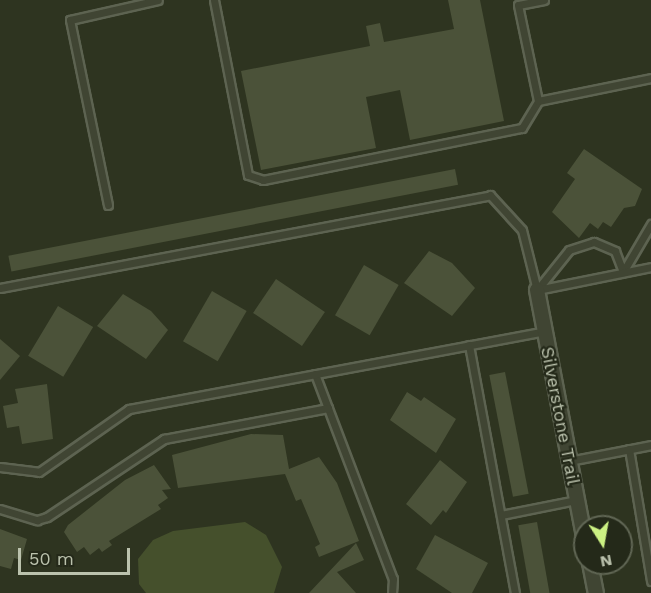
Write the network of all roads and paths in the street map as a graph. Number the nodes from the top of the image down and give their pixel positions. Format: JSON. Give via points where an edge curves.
{"nodes":[{"id":1,"x":158,"y":0,"type":"edge"},
{"id":2,"x":214,"y":0,"type":"edge"},
{"id":3,"x":544,"y":0,"type":"edge"},
{"id":4,"x":651,"y":78,"type":"edge"},
{"id":5,"x":538,"y":102,"type":"junction"},
{"id":6,"x":108,"y":205,"type":"dead end"},
{"id":7,"x":651,"y":224,"type":"edge"},
{"id":8,"x":651,"y":267,"type":"edge"},
{"id":9,"x":623,"y":272,"type":"junction"},
{"id":10,"x":0,"y":288,"type":"edge"},
{"id":11,"x":537,"y":290,"type":"junction"},
{"id":12,"x":544,"y":331,"type":"junction"},
{"id":13,"x":469,"y":345,"type":"junction"},
{"id":14,"x":315,"y":374,"type":"junction"},
{"id":15,"x":328,"y":408,"type":"junction"},
{"id":16,"x":651,"y":445,"type":"edge"},
{"id":17,"x":628,"y":449,"type":"junction"},
{"id":18,"x":569,"y":461,"type":"junction"},
{"id":19,"x":0,"y":467,"type":"edge"},
{"id":20,"x":576,"y":500,"type":"junction"},
{"id":21,"x":0,"y":509,"type":"edge"},
{"id":22,"x":501,"y":515,"type":"junction"},
{"id":23,"x":579,"y":515,"type":"edge"},
{"id":24,"x":592,"y":575,"type":"edge"},
{"id":25,"x":651,"y":581,"type":"edge"},
{"id":26,"x":392,"y":593,"type":"edge"},
{"id":27,"x":515,"y":593,"type":"edge"},
{"id":28,"x":596,"y":593,"type":"edge"}],
"edges":[{"from":1,"to":6,"type":"lane","via":[[70,20]]},
{"from":2,"to":5,"type":"lane","via":[[248,175],[263,180],[522,128]]},
{"from":3,"to":5,"type":"lane","via":[[518,5]]},
{"from":4,"to":5,"type":"lane"},
{"from":7,"to":9,"type":"lane"},
{"from":8,"to":9,"type":"lane"},
{"from":9,"to":11,"type":"lane"},
{"from":9,"to":11,"type":"lane","via":[[615,251],[594,242],[569,250]]},
{"from":10,"to":11,"type":"lane","via":[[490,195],[522,230]]},
{"from":11,"to":12,"type":"street","name":"Silverstone Trail"},
{"from":12,"to":13,"type":"lane"},
{"from":12,"to":18,"type":"street","name":"Silverstone Trail"},
{"from":13,"to":14,"type":"lane"},
{"from":13,"to":22,"type":"lane"},
{"from":14,"to":15,"type":"lane"},
{"from":14,"to":19,"type":"lane","via":[[129,409],[39,472]]},
{"from":15,"to":21,"type":"lane","via":[[164,439],[47,517],[37,519]]},
{"from":15,"to":26,"type":"lane","via":[[393,579]]},
{"from":16,"to":17,"type":"lane"},
{"from":17,"to":18,"type":"lane"},
{"from":17,"to":25,"type":"lane"},
{"from":18,"to":20,"type":"street","name":"Silverstone Trail"},
{"from":20,"to":22,"type":"lane"},
{"from":20,"to":23,"type":"street","name":"Silverstone Trail"},
{"from":22,"to":27,"type":"lane"},
{"from":24,"to":28,"type":"street"}]}
